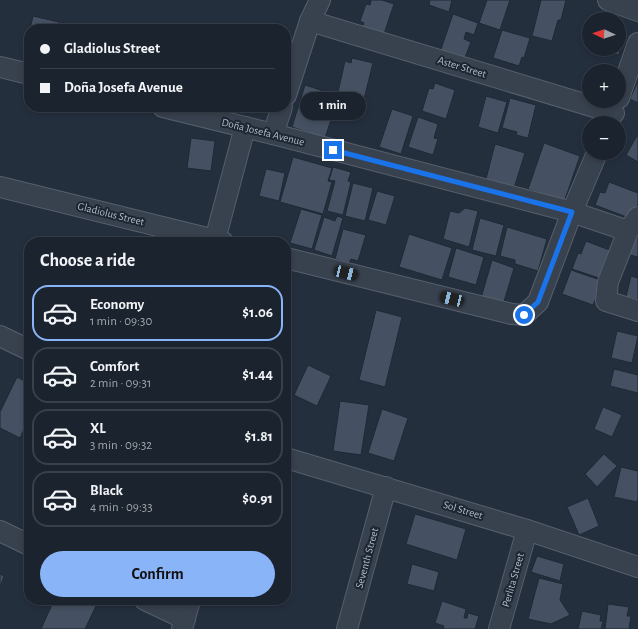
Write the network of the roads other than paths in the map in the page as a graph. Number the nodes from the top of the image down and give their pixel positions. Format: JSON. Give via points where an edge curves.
{"nodes":[{"id":1,"x":320,"y":0,"type":"edge"},
{"id":2,"x":608,"y":0,"type":"edge"},
{"id":3,"x":638,"y":11,"type":"edge"},
{"id":4,"x":310,"y":21,"type":"junction"},
{"id":5,"x":638,"y":43,"type":"edge"},
{"id":6,"x":0,"y":67,"type":"edge"},
{"id":7,"x":24,"y":73,"type":"edge"},
{"id":8,"x":291,"y":80,"type":"edge"},
{"id":9,"x":615,"y":109,"type":"edge"},
{"id":10,"x":184,"y":112,"type":"edge"},
{"id":11,"x":280,"y":112,"type":"edge"},
{"id":12,"x":245,"y":127,"type":"junction"},
{"id":13,"x":273,"y":134,"type":"junction"},
{"id":14,"x":594,"y":160,"type":"edge"},
{"id":15,"x":0,"y":187,"type":"edge"},
{"id":16,"x":572,"y":212,"type":"junction"},
{"id":17,"x":633,"y":224,"type":"edge"},
{"id":18,"x":203,"y":237,"type":"edge"},
{"id":19,"x":220,"y":237,"type":"edge"},
{"id":20,"x":291,"y":259,"type":"edge"},
{"id":21,"x":638,"y":311,"type":"edge"},
{"id":22,"x":0,"y":336,"type":"edge"},
{"id":23,"x":24,"y":348,"type":"edge"},
{"id":24,"x":291,"y":459,"type":"edge"},
{"id":25,"x":386,"y":487,"type":"junction"},
{"id":26,"x":528,"y":530,"type":"junction"},
{"id":27,"x":0,"y":531,"type":"edge"},
{"id":28,"x":24,"y":543,"type":"edge"},
{"id":29,"x":638,"y":567,"type":"edge"},
{"id":30,"x":153,"y":605,"type":"edge"},
{"id":31,"x":189,"y":605,"type":"edge"},
{"id":32,"x":184,"y":624,"type":"edge"},
{"id":33,"x":347,"y":629,"type":"edge"},
{"id":34,"x":499,"y":629,"type":"edge"}],
"edges":[{"from":1,"to":4,"type":"street"},
{"from":2,"to":3,"type":"street"},
{"from":4,"to":8,"type":"street"},
{"from":4,"to":9,"type":"street","name":"Aster Street"},
{"from":5,"to":9,"type":"street"},
{"from":6,"to":7,"type":"street"},
{"from":10,"to":12,"type":"street","name":"Doña Josefa Avenue"},
{"from":11,"to":13,"type":"street"},
{"from":12,"to":13,"type":"street","name":"Doña Josefa Avenue"},
{"from":12,"to":19,"type":"street"},
{"from":13,"to":16,"type":"street","name":"Doña Josefa Avenue"},
{"from":14,"to":16,"type":"street"},
{"from":15,"to":18,"type":"street","name":"Gladiolus Street"},
{"from":16,"to":17,"type":"street","name":"Doña Josefa Avenue"},
{"from":16,"to":20,"type":"street","via":[[538,302],[524,315]]},
{"from":17,"to":21,"type":"street","via":[[608,282],[606,301]]},
{"from":22,"to":23,"type":"street"},
{"from":24,"to":25,"type":"street","name":"Sol Street"},
{"from":25,"to":26,"type":"street","name":"Sol Street"},
{"from":25,"to":33,"type":"street","name":"Seventh Street"},
{"from":26,"to":29,"type":"street","name":"Sol Street"},
{"from":26,"to":34,"type":"street","name":"Perlita Street"},
{"from":27,"to":28,"type":"street"},
{"from":30,"to":32,"type":"street"},
{"from":31,"to":32,"type":"street"}]}
